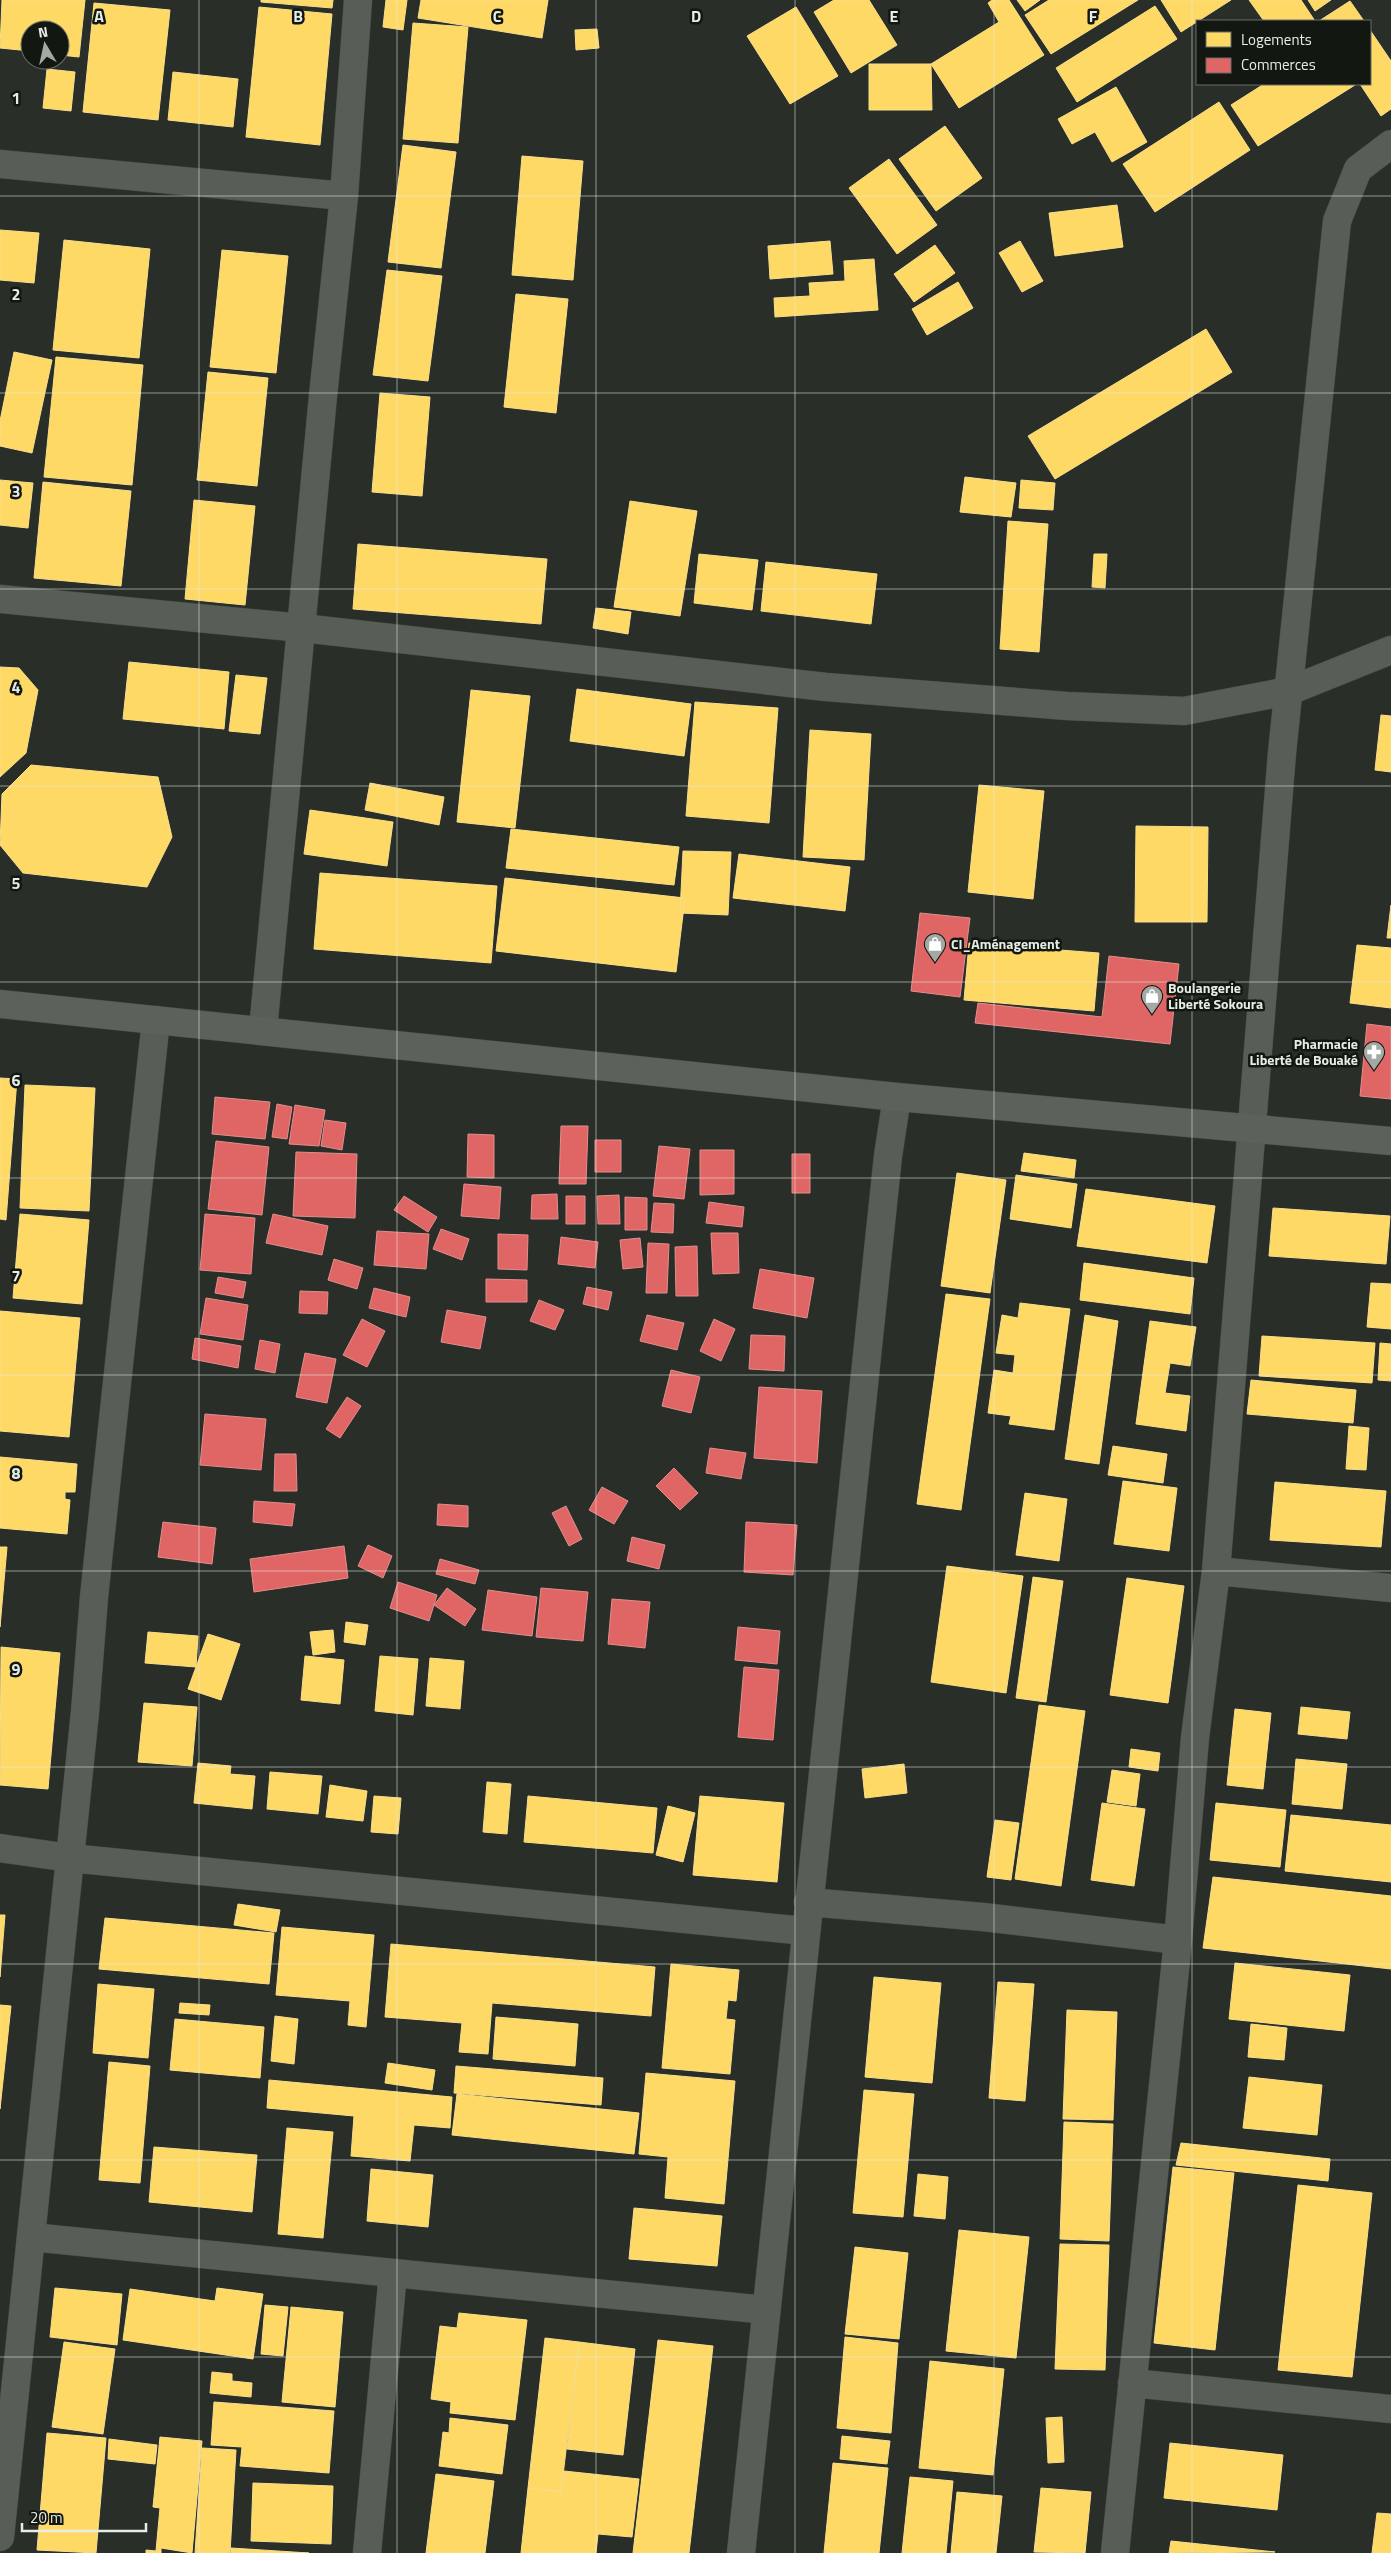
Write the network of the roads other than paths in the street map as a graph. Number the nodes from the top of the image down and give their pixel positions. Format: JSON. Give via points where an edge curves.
{"nodes":[{"id":1,"x":358,"y":0,"type":"edge"},
{"id":2,"x":1391,"y":144,"type":"edge"},
{"id":3,"x":0,"y":164,"type":"edge"},
{"id":4,"x":344,"y":196,"type":"junction"},
{"id":5,"x":0,"y":599,"type":"edge"},
{"id":6,"x":302,"y":628,"type":"junction"},
{"id":7,"x":1391,"y":650,"type":"edge"},
{"id":8,"x":1290,"y":691,"type":"junction"},
{"id":9,"x":0,"y":1004,"type":"edge"},
{"id":10,"x":156,"y":1020,"type":"junction"},
{"id":11,"x":262,"y":1030,"type":"junction"},
{"id":12,"x":897,"y":1097,"type":"junction"},
{"id":13,"x":1253,"y":1127,"type":"junction"},
{"id":14,"x":1391,"y":1141,"type":"edge"},
{"id":15,"x":1216,"y":1571,"type":"junction"},
{"id":16,"x":1391,"y":1588,"type":"edge"},
{"id":17,"x":0,"y":1848,"type":"edge"},
{"id":18,"x":70,"y":1858,"type":"junction"},
{"id":19,"x":808,"y":1902,"type":"junction"},
{"id":20,"x":805,"y":1931,"type":"junction"},
{"id":21,"x":1178,"y":1940,"type":"junction"},
{"id":22,"x":31,"y":2237,"type":"junction"},
{"id":23,"x":394,"y":2273,"type":"junction"},
{"id":24,"x":766,"y":2310,"type":"junction"},
{"id":25,"x":1132,"y":2383,"type":"junction"},
{"id":26,"x":1391,"y":2409,"type":"edge"},
{"id":27,"x":0,"y":2537,"type":"edge"},
{"id":28,"x":367,"y":2553,"type":"edge"},
{"id":29,"x":741,"y":2553,"type":"edge"},
{"id":30,"x":1115,"y":2553,"type":"edge"}],
"edges":[{"from":1,"to":4,"type":"street"},
{"from":2,"to":8,"type":"street","via":[[1358,169],[1337,221]]},
{"from":3,"to":4,"type":"street"},
{"from":4,"to":6,"type":"street"},
{"from":5,"to":6,"type":"street"},
{"from":6,"to":8,"type":"street","via":[[826,687],[1067,706],[1184,711]]},
{"from":6,"to":11,"type":"street"},
{"from":7,"to":8,"type":"street"},
{"from":8,"to":13,"type":"street","via":[[1282,753]]},
{"from":9,"to":10,"type":"main road"},
{"from":10,"to":11,"type":"main road"},
{"from":10,"to":18,"type":"street","via":[[95,1587]]},
{"from":11,"to":12,"type":"main road"},
{"from":12,"to":13,"type":"main road"},
{"from":12,"to":19,"type":"street"},
{"from":13,"to":14,"type":"main road"},
{"from":13,"to":15,"type":"street"},
{"from":15,"to":16,"type":"street"},
{"from":15,"to":21,"type":"street","via":[[1195,1738]]},
{"from":17,"to":18,"type":"street"},
{"from":18,"to":20,"type":"street"},
{"from":18,"to":22,"type":"street"},
{"from":19,"to":20,"type":"street"},
{"from":19,"to":21,"type":"street","via":[[983,1917]]},
{"from":20,"to":24,"type":"street"},
{"from":21,"to":25,"type":"street"},
{"from":22,"to":23,"type":"street"},
{"from":22,"to":27,"type":"street"},
{"from":23,"to":24,"type":"street"},
{"from":23,"to":28,"type":"street"},
{"from":24,"to":29,"type":"street"},
{"from":25,"to":26,"type":"street"},
{"from":25,"to":30,"type":"street"}]}
